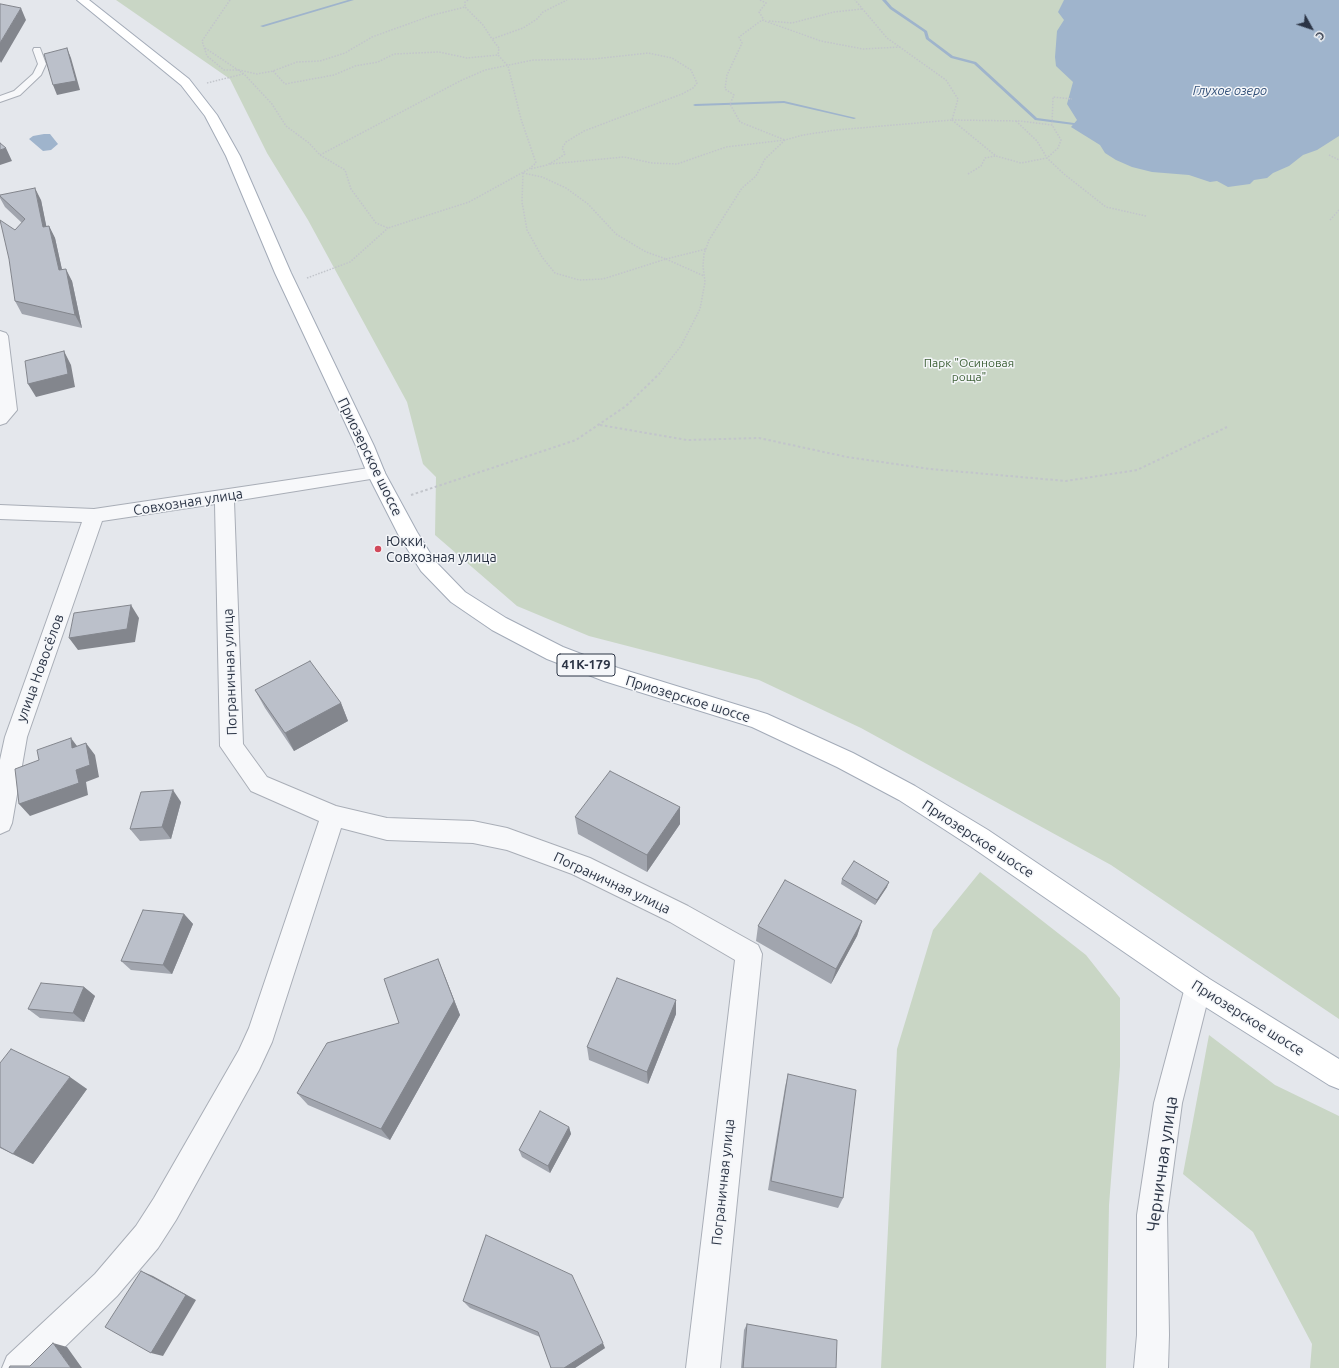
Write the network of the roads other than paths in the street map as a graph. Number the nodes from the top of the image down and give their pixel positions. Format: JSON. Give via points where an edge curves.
{"nodes":[{"id":1,"x":82,"y":0,"type":"edge"},
{"id":2,"x":37,"y":50,"type":"dead end"},
{"id":3,"x":0,"y":99,"type":"edge"},
{"id":4,"x":0,"y":336,"type":"edge"},
{"id":5,"x":0,"y":420,"type":"edge"},
{"id":6,"x":376,"y":473,"type":"junction"},
{"id":7,"x":224,"y":497,"type":"junction"},
{"id":8,"x":0,"y":512,"type":"edge"},
{"id":9,"x":94,"y":516,"type":"junction"},
{"id":10,"x":333,"y":816,"type":"junction"},
{"id":11,"x":0,"y":823,"type":"edge"},
{"id":12,"x":1198,"y":987,"type":"junction"},
{"id":13,"x":1339,"y":1075,"type":"edge"},
{"id":14,"x":19,"y":1368,"type":"edge"},
{"id":15,"x":703,"y":1368,"type":"edge"},
{"id":16,"x":1151,"y":1368,"type":"edge"}],
"edges":[{"from":1,"to":6,"type":"main road","name":"Приозерское шоссе","number":"41К-179","via":[[189,87],[222,133]]},
{"from":2,"to":3,"type":"lane","via":[[42,64],[37,75],[18,93]]},
{"from":4,"to":5,"type":"street","via":[[8,410]]},
{"from":6,"to":7,"type":"street","name":"Совхозная улица"},
{"from":6,"to":12,"type":"main road","name":"Приозерское шоссе","number":"41К-179","via":[[428,566],[458,597],[499,624],[556,654],[612,675],[759,720],[845,760],[907,793],[979,838]]},
{"from":7,"to":9,"type":"street","name":"Совхозная улица"},
{"from":7,"to":10,"type":"street","name":"Пограничная улица","via":[[232,746],[258,784]]},
{"from":8,"to":9,"type":"street","name":"Совхозная улица"},
{"from":9,"to":11,"type":"street","name":"улица Новосёлов","via":[[16,737]]},
{"from":10,"to":14,"type":"street","via":[[262,1032],[166,1210],[147,1237],[106,1285]]},
{"from":10,"to":15,"type":"street","name":"Пограничная улица","via":[[387,829],[473,832],[507,839],[581,866],[679,914],[749,954]]},
{"from":12,"to":13,"type":"main road","name":"Приозерское шоссе","number":"41К-179"},
{"from":12,"to":16,"type":"street","name":"Черничная улица","via":[[1168,1103],[1152,1215]]}]}
